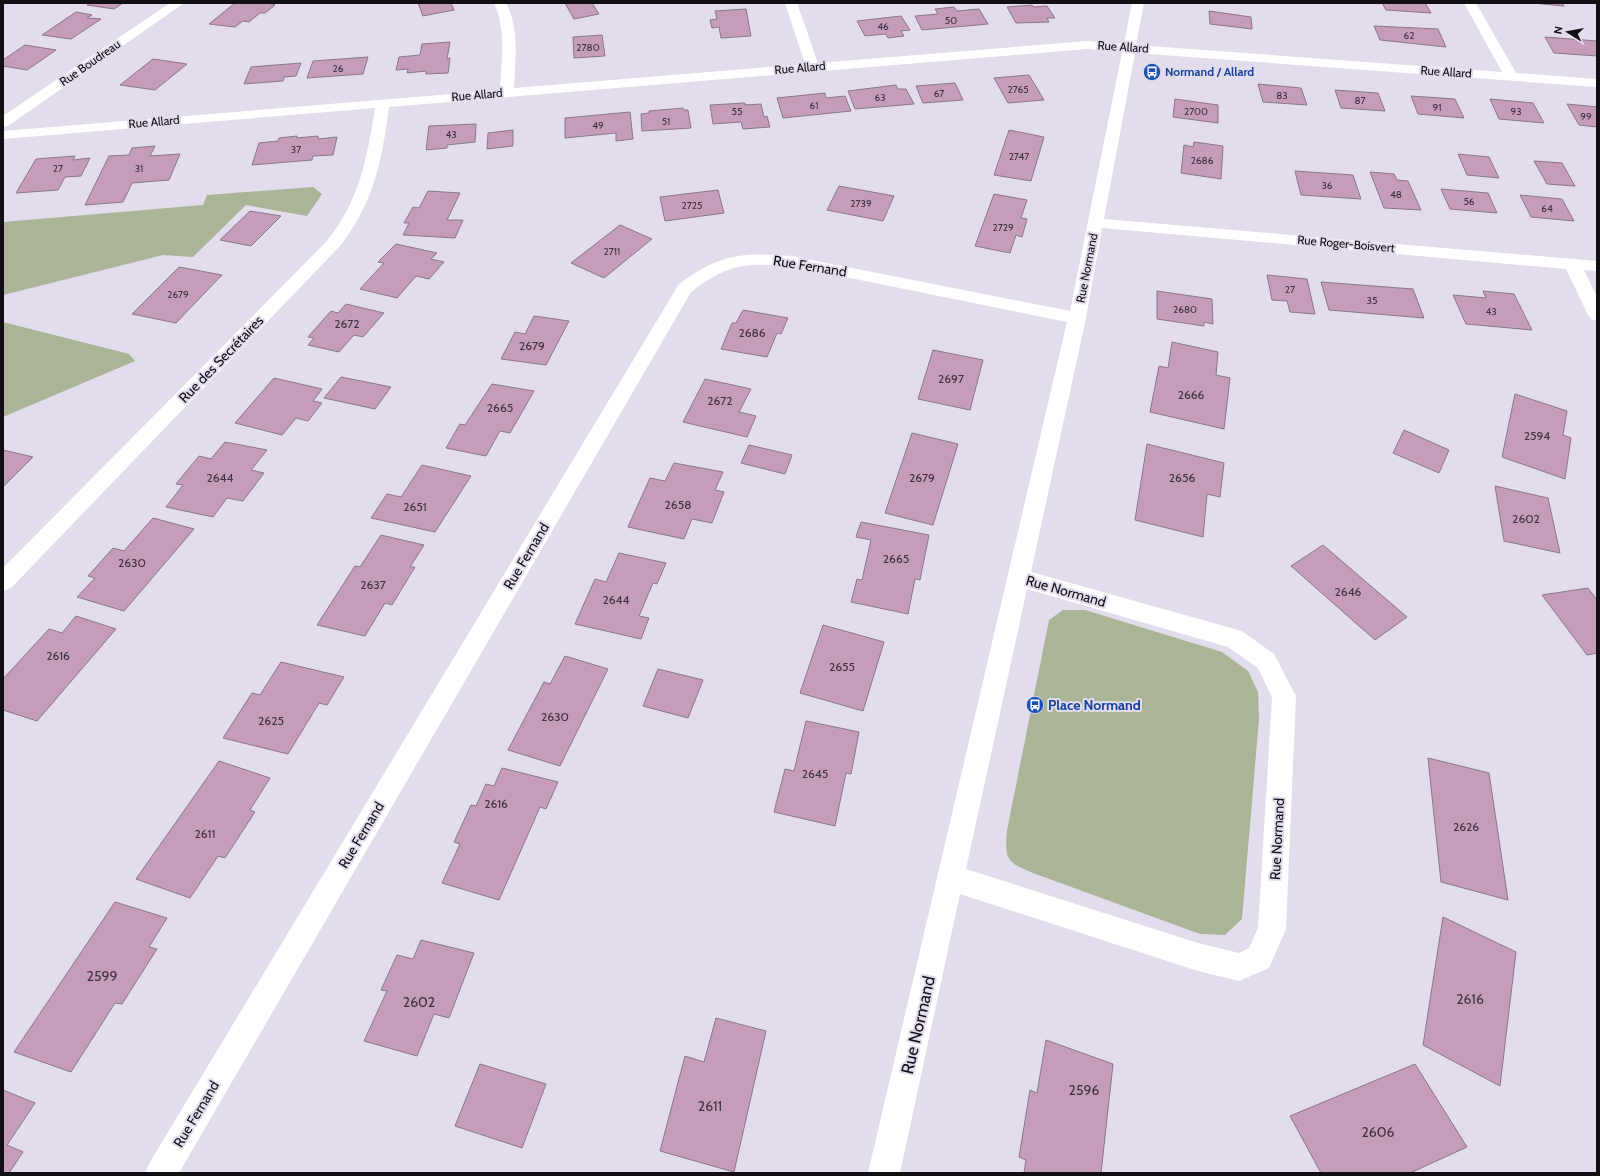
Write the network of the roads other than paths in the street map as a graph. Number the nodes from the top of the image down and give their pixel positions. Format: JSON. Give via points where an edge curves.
{"nodes":[{"id":1,"x":178,"y":3,"type":"edge"},
{"id":2,"x":500,"y":3,"type":"edge"},
{"id":3,"x":791,"y":3,"type":"edge"},
{"id":4,"x":1138,"y":3,"type":"edge"},
{"id":5,"x":1470,"y":3,"type":"edge"},
{"id":6,"x":1129,"y":48,"type":"junction"},
{"id":7,"x":813,"y":67,"type":"junction"},
{"id":8,"x":1512,"y":77,"type":"junction"},
{"id":9,"x":1597,"y":83,"type":"edge"},
{"id":10,"x":507,"y":93,"type":"junction"},
{"id":11,"x":384,"y":103,"type":"junction"},
{"id":12,"x":3,"y":123,"type":"edge"},
{"id":13,"x":3,"y":135,"type":"edge"},
{"id":14,"x":1096,"y":223,"type":"junction"},
{"id":15,"x":1572,"y":264,"type":"junction"},
{"id":16,"x":1597,"y":266,"type":"edge"},
{"id":17,"x":1597,"y":315,"type":"edge"},
{"id":18,"x":1077,"y":318,"type":"junction"},
{"id":19,"x":1019,"y":578,"type":"junction"},
{"id":20,"x":3,"y":582,"type":"edge"},
{"id":21,"x":951,"y":878,"type":"junction"},
{"id":22,"x":161,"y":1173,"type":"edge"},
{"id":23,"x":884,"y":1173,"type":"edge"}],
"edges":[{"from":1,"to":12,"type":"street","name":"Rue Boudreau"},
{"from":2,"to":10,"type":"street","via":[[508,18],[509,30]]},
{"from":3,"to":7,"type":"street"},
{"from":4,"to":6,"type":"street","name":"Rue Normand"},
{"from":5,"to":8,"type":"street"},
{"from":6,"to":7,"type":"street","name":"Rue Allard","via":[[1087,44]]},
{"from":6,"to":8,"type":"street","name":"Rue Allard"},
{"from":6,"to":14,"type":"street","name":"Rue Normand"},
{"from":7,"to":10,"type":"street","name":"Rue Allard"},
{"from":8,"to":9,"type":"street","name":"Rue Allard"},
{"from":10,"to":11,"type":"street","name":"Rue Allard"},
{"from":11,"to":13,"type":"street","name":"Rue Allard"},
{"from":11,"to":20,"type":"street","name":"Rue des Secrétaires","via":[[367,185],[358,208],[345,229]]},
{"from":14,"to":15,"type":"street","name":"Rue Roger-Boisvert"},
{"from":14,"to":18,"type":"street","name":"Rue Normand"},
{"from":15,"to":16,"type":"street","name":"Rue Roger-Boisvert"},
{"from":15,"to":17,"type":"street"},
{"from":18,"to":19,"type":"street","name":"Rue Normand"},
{"from":18,"to":22,"type":"street","name":"Rue Fernand","via":[[791,261],[763,259],[732,262],[706,272],[685,288]]},
{"from":19,"to":21,"type":"street","name":"Rue Normand"},
{"from":19,"to":21,"type":"street","name":"Rue Normand","via":[[1235,639],[1266,661],[1284,696],[1272,929],[1259,958],[1239,966],[1198,957]]},
{"from":21,"to":23,"type":"street","name":"Rue Normand"}]}
